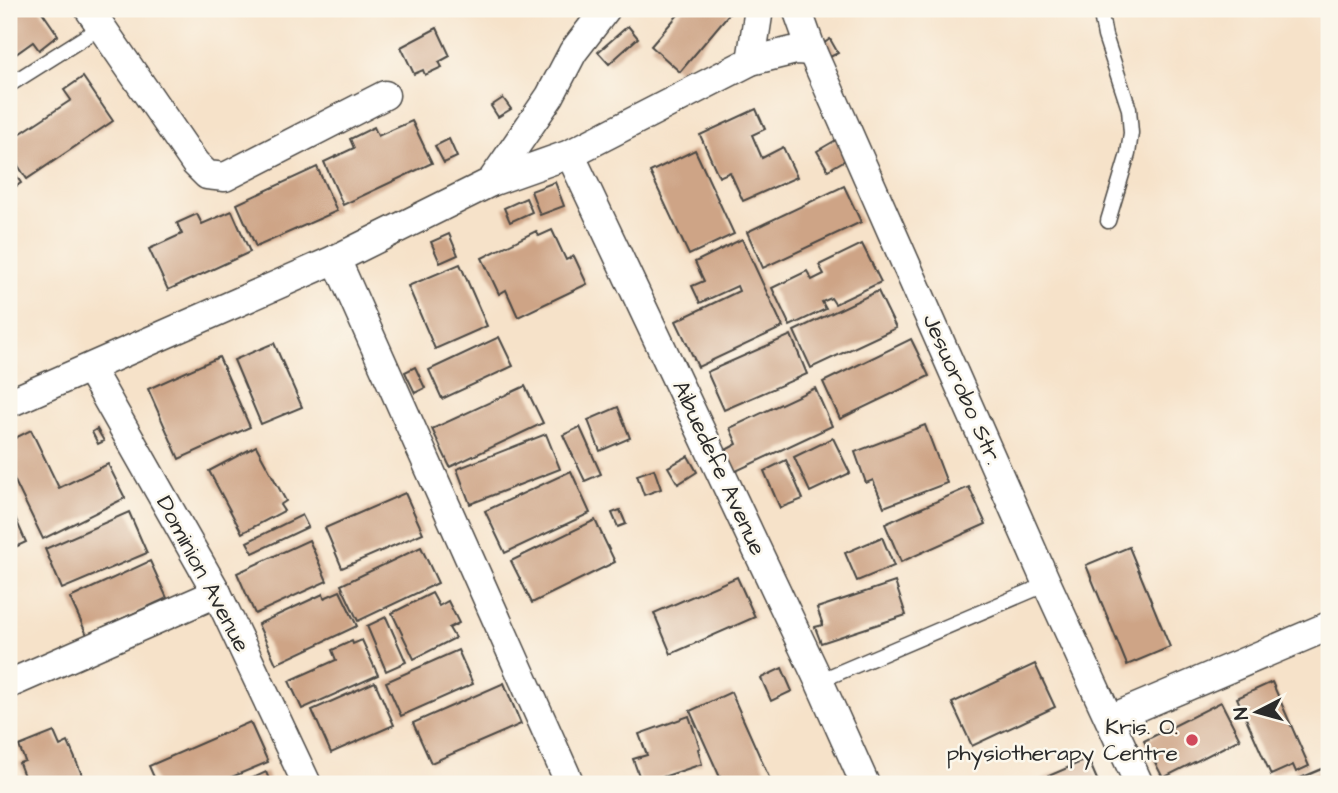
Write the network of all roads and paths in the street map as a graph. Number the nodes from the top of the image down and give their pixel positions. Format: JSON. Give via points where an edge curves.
{"nodes":[{"id":1,"x":606,"y":9,"type":"edge"},
{"id":2,"x":759,"y":9,"type":"edge"},
{"id":3,"x":797,"y":9,"type":"edge"},
{"id":4,"x":1100,"y":9,"type":"edge"},
{"id":5,"x":95,"y":18,"type":"edge"},
{"id":6,"x":812,"y":51,"type":"junction"},
{"id":7,"x":751,"y":61,"type":"junction"},
{"id":8,"x":9,"y":85,"type":"edge"},
{"id":9,"x":385,"y":95,"type":"dead end"},
{"id":10,"x":570,"y":154,"type":"junction"},
{"id":11,"x":491,"y":182,"type":"junction"},
{"id":12,"x":1108,"y":221,"type":"dead end"},
{"id":13,"x":336,"y":259,"type":"junction"},
{"id":14,"x":90,"y":369,"type":"junction"},
{"id":15,"x":9,"y":403,"type":"edge"},
{"id":16,"x":1047,"y":584,"type":"junction"},
{"id":17,"x":217,"y":593,"type":"junction"},
{"id":18,"x":1328,"y":632,"type":"edge"},
{"id":19,"x":819,"y":681,"type":"junction"},
{"id":20,"x":9,"y":684,"type":"edge"},
{"id":21,"x":1110,"y":719,"type":"junction"},
{"id":22,"x":307,"y":784,"type":"edge"},
{"id":23,"x":570,"y":784,"type":"edge"},
{"id":24,"x":865,"y":784,"type":"edge"},
{"id":25,"x":1139,"y":784,"type":"edge"}],
"edges":[{"from":1,"to":11,"type":"street","via":[[573,52],[550,96]]},
{"from":2,"to":7,"type":"street"},
{"from":3,"to":6,"type":"street","name":"Jesuorobo Str."},
{"from":4,"to":12,"type":"lane","via":[[1129,109],[1131,133]]},
{"from":5,"to":8,"type":"lane"},
{"from":5,"to":9,"type":"street","via":[[207,175],[225,177]]},
{"from":6,"to":7,"type":"street","via":[[796,50]]},
{"from":6,"to":16,"type":"street","name":"Jesuorobo Str."},
{"from":7,"to":10,"type":"street"},
{"from":10,"to":11,"type":"street"},
{"from":10,"to":19,"type":"street","name":"Aibuedefe Avenue"},
{"from":11,"to":13,"type":"street"},
{"from":13,"to":14,"type":"street"},
{"from":13,"to":23,"type":"street"},
{"from":14,"to":15,"type":"street"},
{"from":14,"to":17,"type":"street","name":"Dominion Avenue"},
{"from":16,"to":19,"type":"lane"},
{"from":16,"to":21,"type":"street","name":"Jesuorobo Str."},
{"from":17,"to":20,"type":"street"},
{"from":17,"to":22,"type":"street","name":"Dominion Avenue"},
{"from":18,"to":21,"type":"street"},
{"from":19,"to":24,"type":"street","name":"Aibuedefe Avenue"},
{"from":21,"to":25,"type":"street","name":"Jesuorobo Str."}]}
